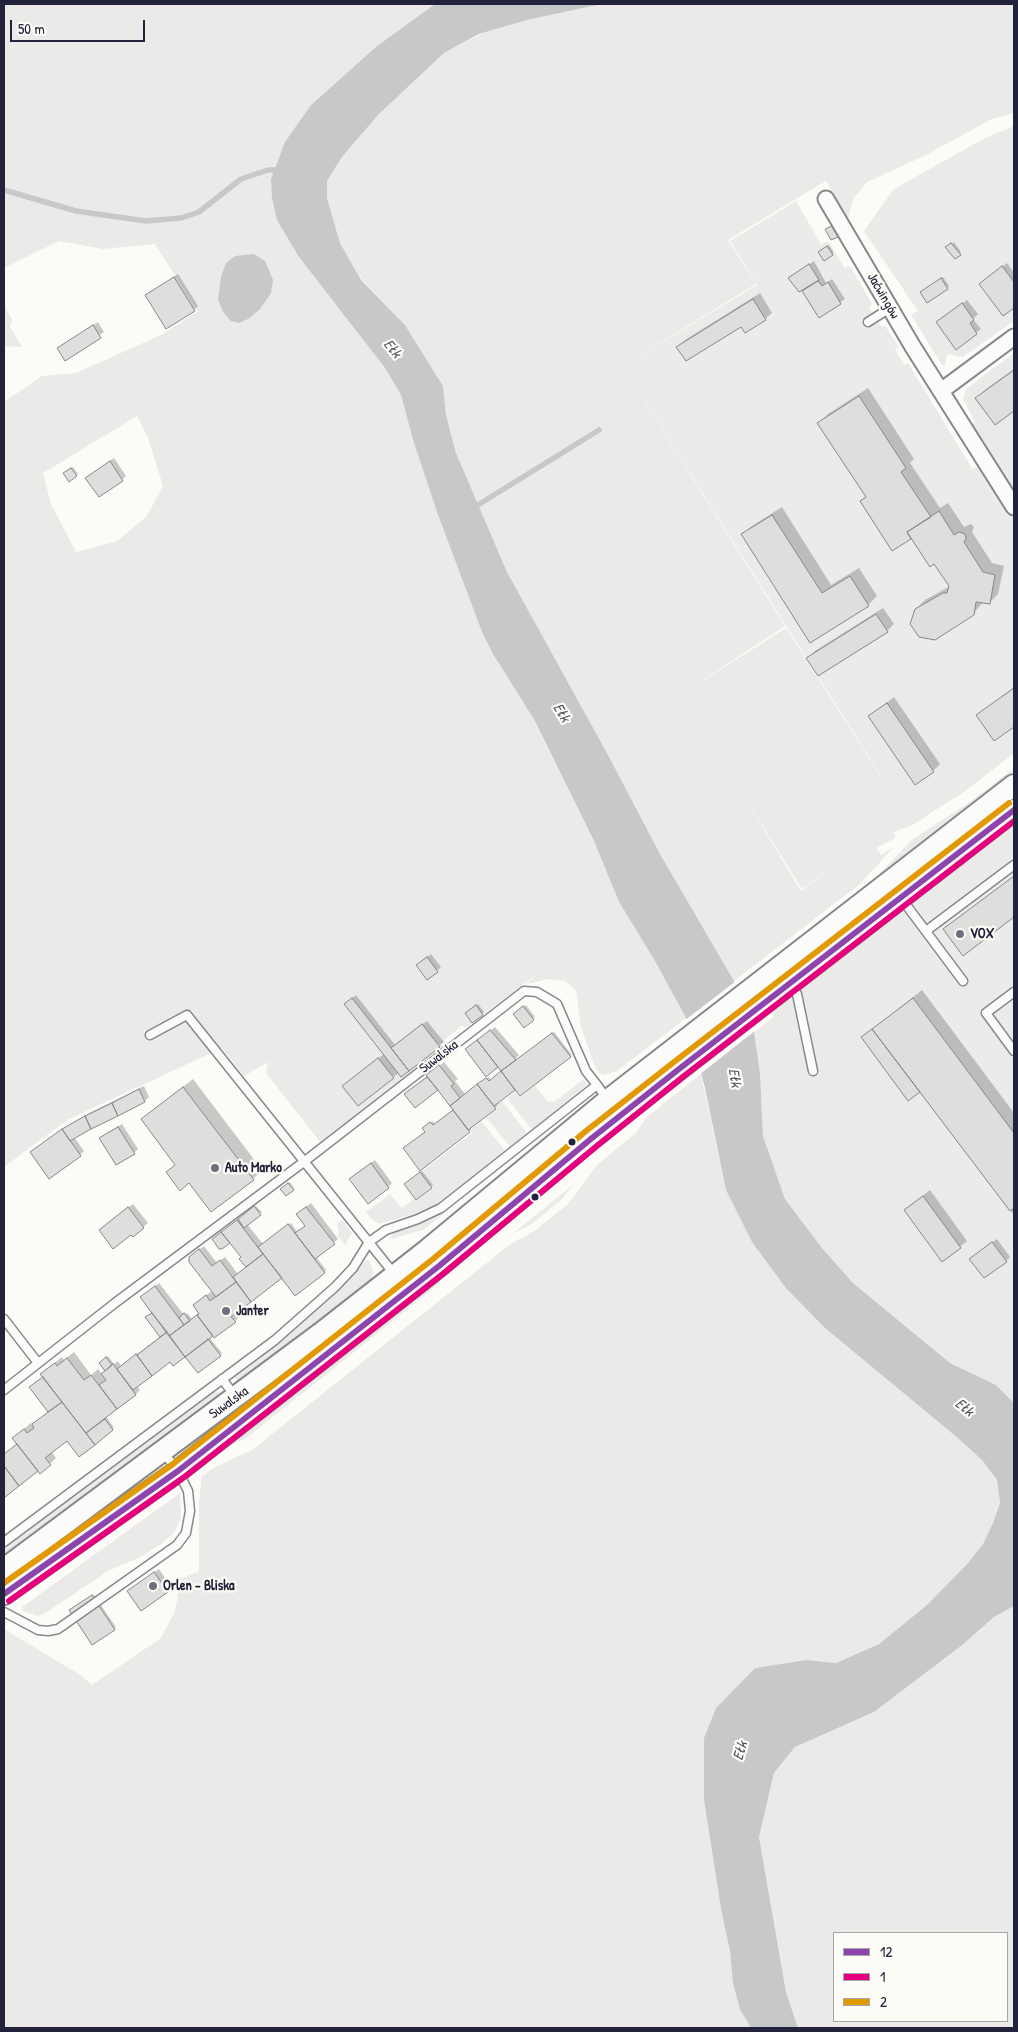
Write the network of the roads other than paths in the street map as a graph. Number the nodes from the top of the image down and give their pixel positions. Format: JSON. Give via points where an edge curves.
{"nodes":[{"id":1,"x":826,"y":199,"type":"dead end"},
{"id":2,"x":890,"y":308,"type":"junction"},
{"id":3,"x":868,"y":322,"type":"dead end"},
{"id":4,"x":1014,"y":337,"type":"edge"},
{"id":5,"x":941,"y":391,"type":"junction"},
{"id":6,"x":1014,"y":507,"type":"edge"},
{"id":7,"x":1013,"y":789,"type":"edge"},
{"id":8,"x":1014,"y":810,"type":"edge"},
{"id":9,"x":1014,"y":865,"type":"edge"},
{"id":10,"x":895,"y":890,"type":"junction"},
{"id":11,"x":926,"y":931,"type":"junction"},
{"id":12,"x":963,"y":981,"type":"dead end"},
{"id":13,"x":789,"y":984,"type":"junction"},
{"id":14,"x":764,"y":992,"type":"junction"},
{"id":15,"x":1014,"y":992,"type":"edge"},
{"id":16,"x":150,"y":1035,"type":"dead end"},
{"id":17,"x":1014,"y":1050,"type":"edge"},
{"id":18,"x":813,"y":1071,"type":"dead end"},
{"id":19,"x":608,"y":1100,"type":"junction"},
{"id":20,"x":305,"y":1161,"type":"junction"},
{"id":21,"x":370,"y":1242,"type":"junction"},
{"id":22,"x":401,"y":1283,"type":"junction"},
{"id":23,"x":4,"y":1320,"type":"edge"},
{"id":24,"x":38,"y":1363,"type":"junction"},
{"id":25,"x":222,"y":1379,"type":"junction"},
{"id":26,"x":4,"y":1390,"type":"edge"},
{"id":27,"x":236,"y":1398,"type":"junction"},
{"id":28,"x":162,"y":1451,"type":"junction"},
{"id":29,"x":178,"y":1471,"type":"junction"},
{"id":30,"x":4,"y":1541,"type":"edge"},
{"id":31,"x":4,"y":1569,"type":"edge"},
{"id":32,"x":4,"y":1594,"type":"edge"},
{"id":33,"x":4,"y":1612,"type":"edge"}],
"edges":[{"from":1,"to":2,"type":"street","name":"Jaćwingów"},
{"from":2,"to":3,"type":"lane"},
{"from":2,"to":5,"type":"street","name":"Jaćwingów"},
{"from":4,"to":5,"type":"street"},
{"from":5,"to":6,"type":"street","name":"Jaćwingów"},
{"from":7,"to":10,"type":"street","name":"Suwalska"},
{"from":8,"to":10,"type":"street","name":"Suwalska"},
{"from":9,"to":11,"type":"lane"},
{"from":10,"to":11,"type":"lane"},
{"from":10,"to":13,"type":"street","name":"Suwalska"},
{"from":10,"to":14,"type":"street","name":"Suwalska"},
{"from":11,"to":12,"type":"lane"},
{"from":13,"to":14,"type":"street","name":"Suwalska"},
{"from":13,"to":18,"type":"lane","via":[[797,994]]},
{"from":14,"to":19,"type":"street","name":"Suwalska","via":[[675,1060]]},
{"from":15,"to":17,"type":"lane","via":[[986,1012]]},
{"from":16,"to":20,"type":"lane","via":[[187,1015]]},
{"from":19,"to":20,"type":"lane","name":"Suwalska","via":[[586,1071],[557,1004],[537,992],[524,992]]},
{"from":19,"to":21,"type":"lane","via":[[441,1208],[386,1230]]},
{"from":19,"to":22,"type":"street","name":"Suwalska"},
{"from":20,"to":21,"type":"lane"},
{"from":20,"to":24,"type":"lane","name":"Suwalska"},
{"from":21,"to":22,"type":"lane"},
{"from":21,"to":25,"type":"lane","via":[[336,1287],[275,1340]]},
{"from":22,"to":27,"type":"street","name":"Suwalska"},
{"from":22,"to":29,"type":"street","name":"Suwalska"},
{"from":23,"to":24,"type":"lane"},
{"from":24,"to":26,"type":"lane","name":"Suwalska"},
{"from":25,"to":27,"type":"lane"},
{"from":25,"to":30,"type":"lane"},
{"from":27,"to":28,"type":"street","name":"Suwalska"},
{"from":28,"to":29,"type":"lane"},
{"from":28,"to":31,"type":"street","name":"Suwalska"},
{"from":29,"to":32,"type":"street","name":"Suwalska"},
{"from":29,"to":33,"type":"lane","via":[[188,1491],[190,1511],[186,1533],[177,1545],[58,1629],[38,1630]]}]}
